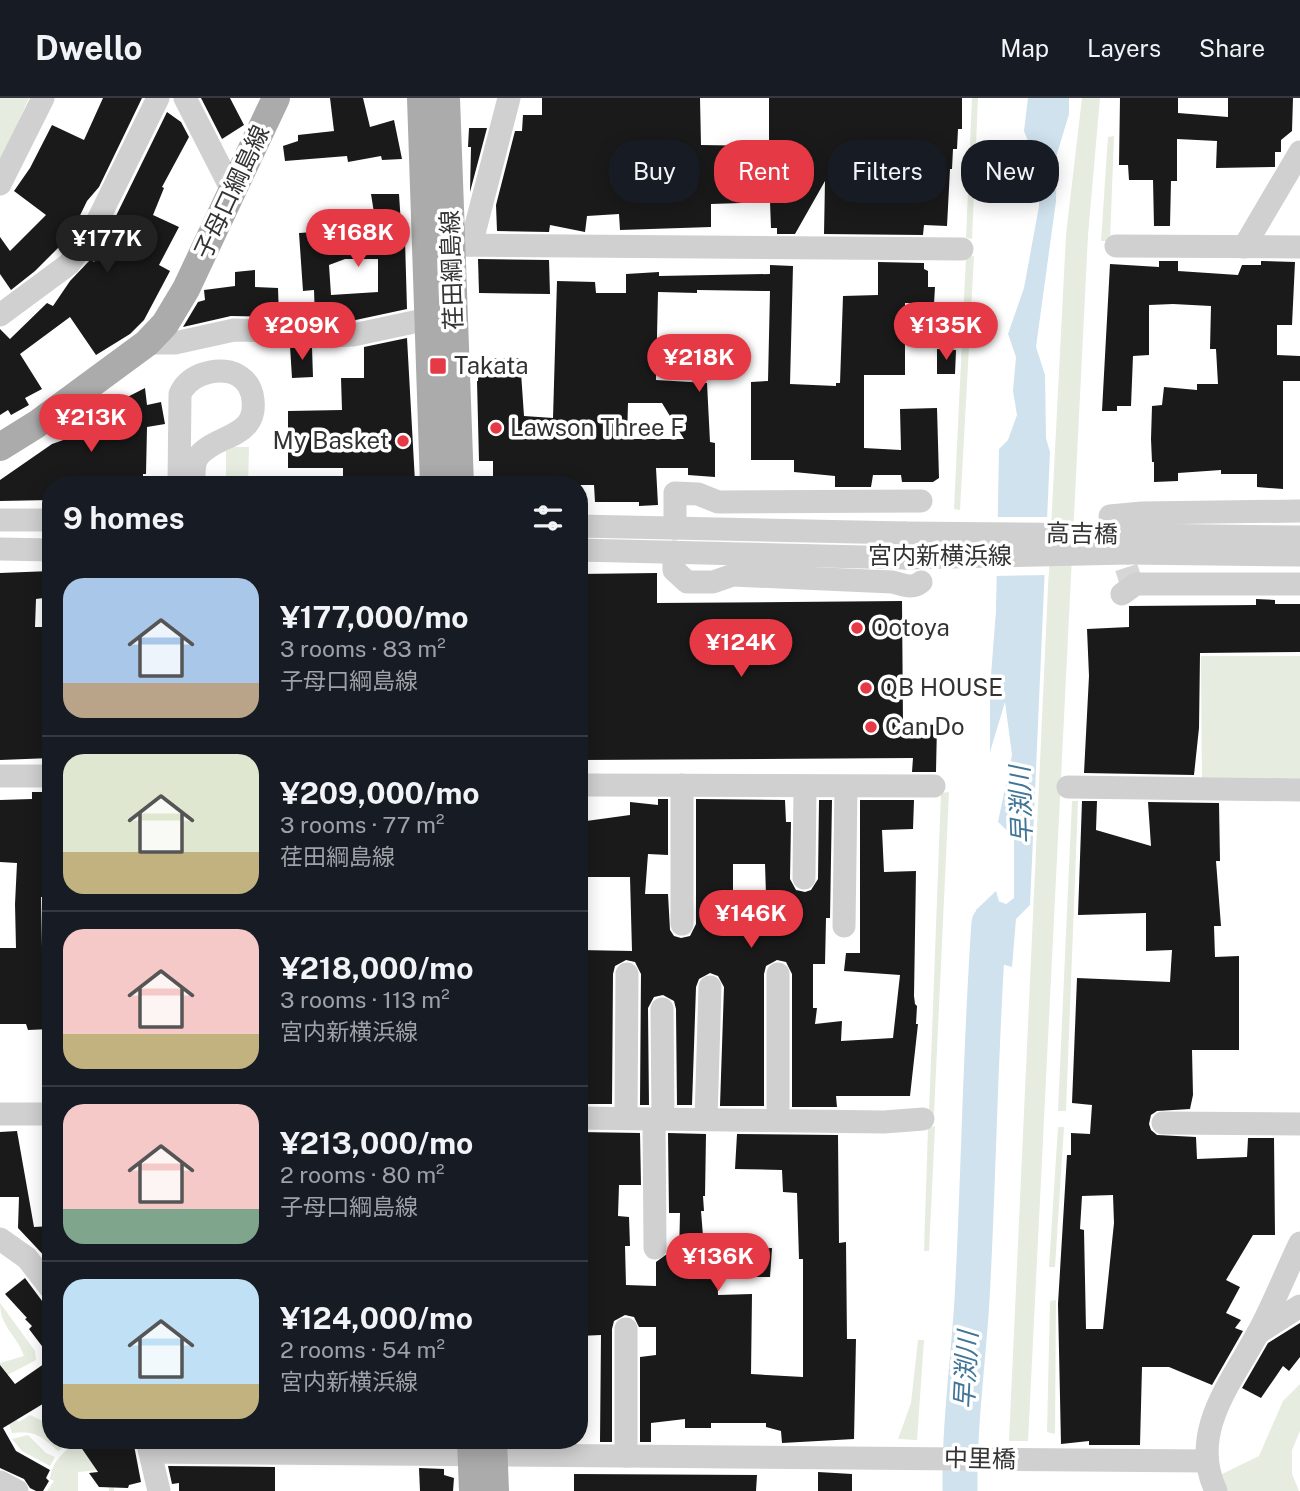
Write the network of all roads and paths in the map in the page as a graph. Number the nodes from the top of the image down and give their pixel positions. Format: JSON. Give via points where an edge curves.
{"nodes":[{"id":1,"x":43,"y":98,"type":"edge"},
{"id":2,"x":158,"y":98,"type":"edge"},
{"id":3,"x":185,"y":98,"type":"edge"},
{"id":4,"x":276,"y":98,"type":"edge"},
{"id":5,"x":421,"y":98,"type":"edge"},
{"id":6,"x":446,"y":98,"type":"edge"},
{"id":7,"x":509,"y":98,"type":"edge"},
{"id":8,"x":1300,"y":152,"type":"edge"},
{"id":9,"x":0,"y":184,"type":"edge"},
{"id":10,"x":233,"y":192,"type":"junction"},
{"id":11,"x":461,"y":245,"type":"junction"},
{"id":12,"x":1116,"y":246,"type":"dead end"},
{"id":13,"x":1244,"y":247,"type":"junction"},
{"id":14,"x":1300,"y":247,"type":"edge"},
{"id":15,"x":962,"y":248,"type":"dead end"},
{"id":16,"x":3,"y":305,"type":"edge"},
{"id":17,"x":428,"y":319,"type":"junction"},
{"id":18,"x":147,"y":343,"type":"junction"},
{"id":19,"x":178,"y":433,"type":"junction"},
{"id":20,"x":0,"y":447,"type":"edge"},
{"id":21,"x":212,"y":447,"type":"junction"},
{"id":22,"x":179,"y":476,"type":"edge"},
{"id":23,"x":194,"y":476,"type":"edge"},
{"id":24,"x":433,"y":476,"type":"edge"},
{"id":25,"x":460,"y":476,"type":"edge"},
{"id":26,"x":921,"y":501,"type":"dead end"},
{"id":27,"x":1300,"y":511,"type":"edge"},
{"id":28,"x":1110,"y":516,"type":"dead end"},
{"id":29,"x":0,"y":520,"type":"edge"},
{"id":30,"x":42,"y":520,"type":"edge"},
{"id":31,"x":588,"y":526,"type":"edge"},
{"id":32,"x":675,"y":528,"type":"junction"},
{"id":33,"x":904,"y":533,"type":"joint"},
{"id":34,"x":1300,"y":537,"type":"edge"},
{"id":35,"x":1131,"y":544,"type":"junction"},
{"id":36,"x":0,"y":549,"type":"edge"},
{"id":37,"x":42,"y":550,"type":"edge"},
{"id":38,"x":588,"y":550,"type":"edge"},
{"id":39,"x":674,"y":552,"type":"junction"},
{"id":40,"x":1300,"y":555,"type":"edge"},
{"id":41,"x":921,"y":582,"type":"dead end"},
{"id":42,"x":1300,"y":584,"type":"edge"},
{"id":43,"x":1129,"y":585,"type":"dead end"},
{"id":44,"x":0,"y":776,"type":"edge"},
{"id":45,"x":42,"y":776,"type":"edge"},
{"id":46,"x":588,"y":785,"type":"edge"},
{"id":47,"x":682,"y":785,"type":"junction"},
{"id":48,"x":934,"y":786,"type":"dead end"},
{"id":49,"x":805,"y":787,"type":"junction"},
{"id":50,"x":1068,"y":787,"type":"dead end"},
{"id":51,"x":846,"y":788,"type":"junction"},
{"id":52,"x":1300,"y":790,"type":"edge"},
{"id":53,"x":804,"y":878,"type":"dead end"},
{"id":54,"x":682,"y":924,"type":"dead end"},
{"id":55,"x":844,"y":926,"type":"dead end"},
{"id":56,"x":627,"y":974,"type":"dead end"},
{"id":57,"x":778,"y":974,"type":"dead end"},
{"id":58,"x":709,"y":987,"type":"dead end"},
{"id":59,"x":662,"y":1009,"type":"dead end"},
{"id":60,"x":0,"y":1114,"type":"edge"},
{"id":61,"x":42,"y":1114,"type":"edge"},
{"id":62,"x":588,"y":1118,"type":"edge"},
{"id":63,"x":626,"y":1118,"type":"junction"},
{"id":64,"x":659,"y":1119,"type":"junction"},
{"id":65,"x":706,"y":1119,"type":"junction"},
{"id":66,"x":923,"y":1119,"type":"dead end"},
{"id":67,"x":778,"y":1120,"type":"junction"},
{"id":68,"x":1163,"y":1123,"type":"dead end"},
{"id":69,"x":1300,"y":1124,"type":"edge"},
{"id":70,"x":0,"y":1239,"type":"edge"},
{"id":71,"x":1300,"y":1243,"type":"edge"},
{"id":72,"x":655,"y":1248,"type":"dead end"},
{"id":73,"x":42,"y":1277,"type":"edge"},
{"id":74,"x":1300,"y":1306,"type":"edge"},
{"id":75,"x":626,"y":1329,"type":"dead end"},
{"id":76,"x":1258,"y":1333,"type":"junction"},
{"id":77,"x":149,"y":1449,"type":"edge"},
{"id":78,"x":482,"y":1449,"type":"edge"},
{"id":79,"x":482,"y":1449,"type":"edge"},
{"id":80,"x":500,"y":1449,"type":"edge"},
{"id":81,"x":626,"y":1456,"type":"junction"},
{"id":82,"x":1206,"y":1461,"type":"junction"},
{"id":83,"x":0,"y":1482,"type":"edge"},
{"id":84,"x":17,"y":1491,"type":"edge"},
{"id":85,"x":159,"y":1491,"type":"edge"},
{"id":86,"x":473,"y":1491,"type":"edge"},
{"id":87,"x":495,"y":1491,"type":"edge"},
{"id":88,"x":1216,"y":1491,"type":"edge"}],
"edges":[{"from":1,"to":9,"type":"street"},
{"from":2,"to":16,"type":"street","via":[[93,230],[69,264]]},
{"from":3,"to":10,"type":"street"},
{"from":4,"to":10,"type":"main road","name":"子母口綱島線"},
{"from":5,"to":17,"type":"main road","name":"荏田綱島線"},
{"from":6,"to":11,"type":"main road","name":"荏田綱島線"},
{"from":7,"to":11,"type":"street"},
{"from":8,"to":13,"type":"street"},
{"from":10,"to":18,"type":"main road","name":"子母口綱島線","via":[[173,312]]},
{"from":11,"to":15,"type":"street"},
{"from":11,"to":25,"type":"main road","name":"荏田綱島線"},
{"from":12,"to":13,"type":"street"},
{"from":13,"to":14,"type":"street"},
{"from":17,"to":18,"type":"street","via":[[353,335],[234,330],[175,343]]},
{"from":17,"to":24,"type":"main road","name":"荏田綱島線"},
{"from":18,"to":20,"type":"main road","name":"子母口綱島線"},
{"from":19,"to":21,"type":"street"},
{"from":19,"to":21,"type":"street","via":[[178,403],[184,385],[201,375],[232,373],[244,379],[251,391],[252,414],[242,429]]},
{"from":19,"to":22,"type":"street"},
{"from":21,"to":23,"type":"street","via":[[195,462]]},
{"from":26,"to":32,"type":"street","via":[[718,502],[698,494],[676,493]]},
{"from":27,"to":28,"type":"street"},
{"from":29,"to":30,"type":"street"},
{"from":31,"to":32,"type":"street","name":"宮内新横浜線"},
{"from":32,"to":33,"type":"street","name":"宮内新横浜線"},
{"from":33,"to":35,"type":"street","name":"高吉橋","bridge":true},
{"from":34,"to":35,"type":"street","name":"宮内新横浜線"},
{"from":35,"to":39,"type":"street","name":"宮内新横浜線","bridge":true,"via":[[905,558]]},
{"from":35,"to":40,"type":"street","name":"宮内新横浜線"},
{"from":36,"to":37,"type":"street"},
{"from":38,"to":39,"type":"street","name":"宮内新横浜線"},
{"from":39,"to":41,"type":"street","via":[[674,570],[687,582],[713,582],[733,575],[909,586]]},
{"from":42,"to":43,"type":"street"},
{"from":44,"to":45,"type":"street"},
{"from":46,"to":47,"type":"street"},
{"from":47,"to":49,"type":"street"},
{"from":47,"to":54,"type":"street"},
{"from":48,"to":51,"type":"street"},
{"from":49,"to":51,"type":"street"},
{"from":49,"to":53,"type":"street"},
{"from":50,"to":52,"type":"street"},
{"from":51,"to":55,"type":"street"},
{"from":56,"to":63,"type":"street"},
{"from":57,"to":67,"type":"street"},
{"from":58,"to":65,"type":"street"},
{"from":59,"to":64,"type":"street"},
{"from":60,"to":61,"type":"street"},
{"from":62,"to":63,"type":"street"},
{"from":63,"to":64,"type":"street"},
{"from":64,"to":65,"type":"street"},
{"from":64,"to":72,"type":"street"},
{"from":65,"to":67,"type":"street"},
{"from":66,"to":67,"type":"street"},
{"from":68,"to":69,"type":"street"},
{"from":70,"to":73,"type":"street","via":[[27,1258]]},
{"from":71,"to":76,"type":"street"},
{"from":74,"to":76,"type":"street"},
{"from":75,"to":81,"type":"street"},
{"from":76,"to":82,"type":"street","via":[[1215,1415]]},
{"from":77,"to":85,"type":"street"},
{"from":78,"to":86,"type":"main road"},
{"from":79,"to":87,"type":"main road"},
{"from":80,"to":81,"type":"street","name":"中里橋"},
{"from":81,"to":82,"type":"street","name":"中里橋"},
{"from":82,"to":88,"type":"street"},
{"from":83,"to":84,"type":"street"}]}
